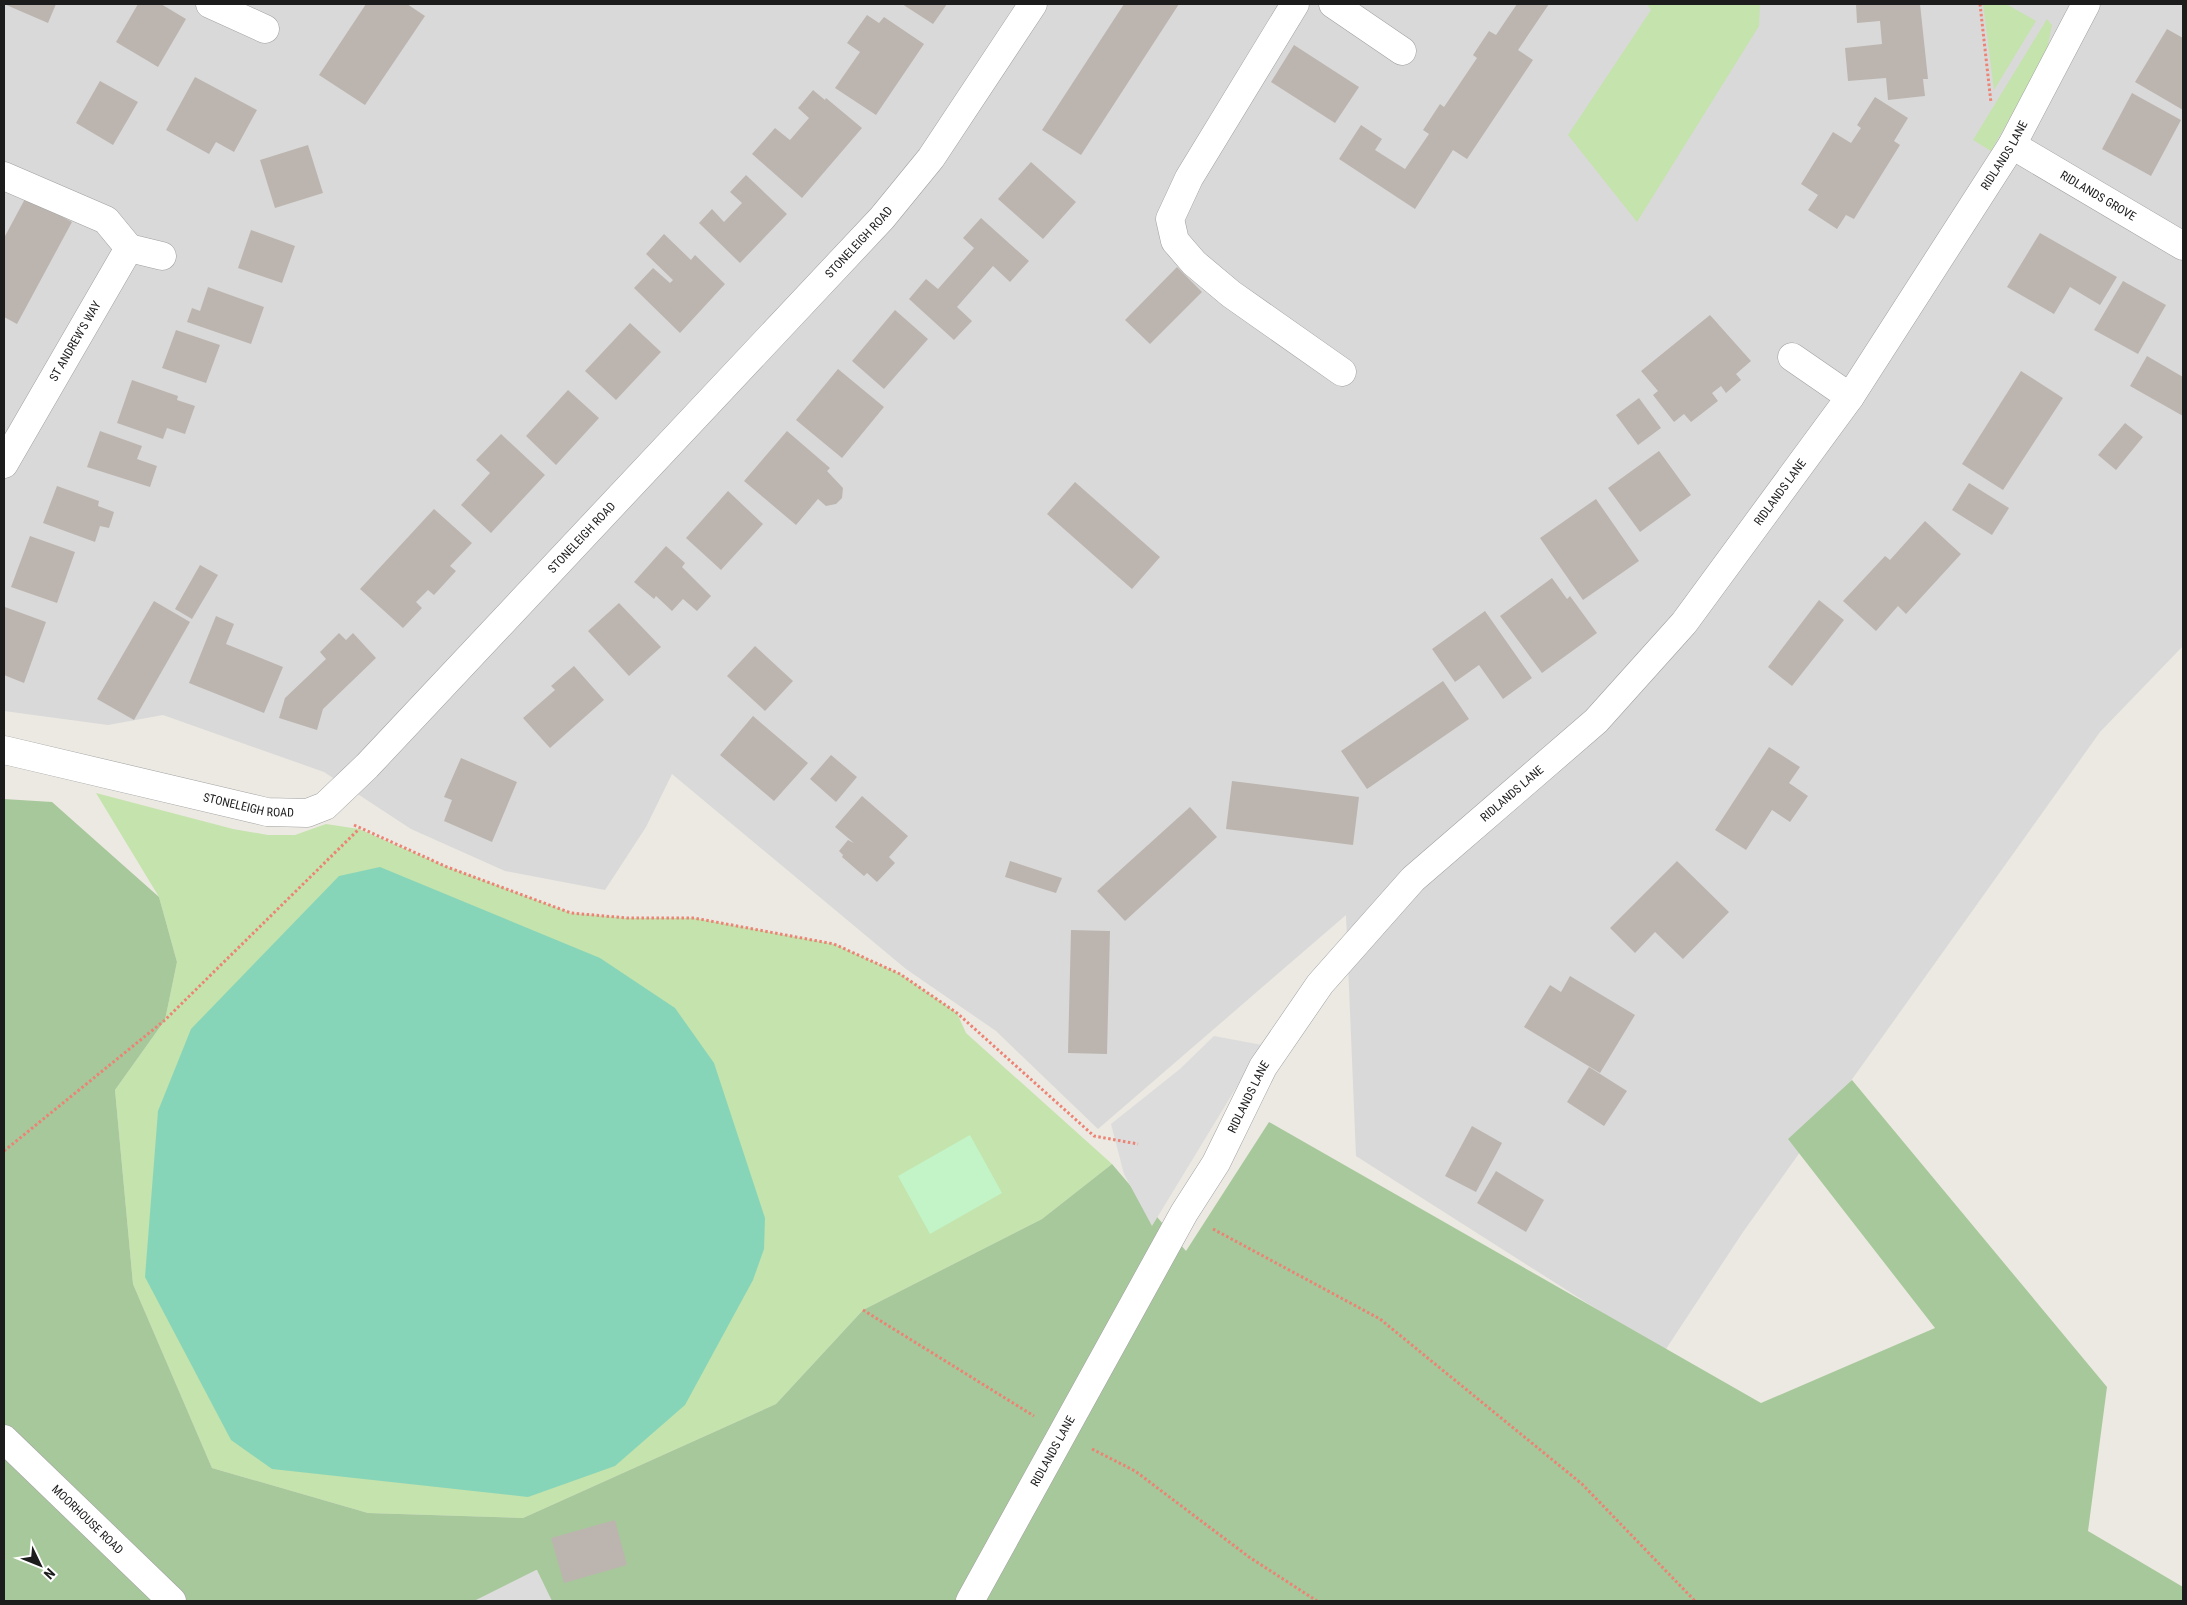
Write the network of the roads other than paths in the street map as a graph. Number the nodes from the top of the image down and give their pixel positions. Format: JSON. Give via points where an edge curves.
{"nodes":[{"id":1,"x":210,"y":4,"type":"edge"},
{"id":2,"x":1033,"y":4,"type":"edge"},
{"id":3,"x":1295,"y":4,"type":"edge"},
{"id":4,"x":1333,"y":4,"type":"edge"},
{"id":5,"x":2086,"y":4,"type":"edge"},
{"id":6,"x":265,"y":29,"type":"dead end"},
{"id":7,"x":1402,"y":51,"type":"dead end"},
{"id":8,"x":2012,"y":145,"type":"junction"},
{"id":9,"x":4,"y":176,"type":"edge"},
{"id":10,"x":2183,"y":246,"type":"edge"},
{"id":11,"x":129,"y":248,"type":"junction"},
{"id":12,"x":162,"y":256,"type":"dead end"},
{"id":13,"x":1792,"y":357,"type":"dead end"},
{"id":14,"x":1342,"y":372,"type":"dead end"},
{"id":15,"x":1850,"y":397,"type":"junction"},
{"id":16,"x":4,"y":464,"type":"edge"},
{"id":17,"x":4,"y":750,"type":"edge"},
{"id":18,"x":4,"y":1439,"type":"edge"},
{"id":19,"x":172,"y":1601,"type":"edge"},
{"id":20,"x":970,"y":1601,"type":"edge"}],
"edges":[{"from":1,"to":6,"type":"street"},
{"from":2,"to":17,"type":"street","name":"STONELEIGH ROAD","via":[[931,158],[882,218],[367,766],[325,806],[307,813],[267,812]]},
{"from":3,"to":14,"type":"street","via":[[1189,178],[1170,219],[1175,241],[1194,263],[1231,294]]},
{"from":4,"to":7,"type":"street"},
{"from":5,"to":8,"type":"street","name":"RIDLANDS LANE"},
{"from":8,"to":10,"type":"street","name":"RIDLANDS GROVE"},
{"from":8,"to":15,"type":"street","name":"RIDLANDS LANE"},
{"from":9,"to":11,"type":"street","via":[[106,220]]},
{"from":11,"to":12,"type":"street"},
{"from":11,"to":16,"type":"street","name":"ST ANDREW'S WAY"},
{"from":13,"to":15,"type":"street"},
{"from":15,"to":20,"type":"street","name":"RIDLANDS LANE","via":[[1684,623],[1596,721],[1412,879],[1320,984],[1263,1067],[1216,1163],[1184,1213]]},
{"from":18,"to":19,"type":"street","name":"MOORHOUSE ROAD"}]}
